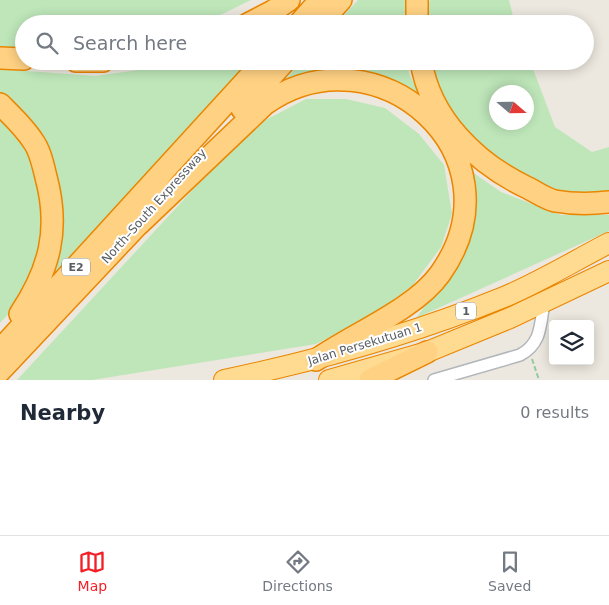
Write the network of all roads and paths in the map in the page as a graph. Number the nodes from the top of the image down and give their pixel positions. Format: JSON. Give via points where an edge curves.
{"nodes":[{"id":1,"x":289,"y":0,"type":"edge"},
{"id":2,"x":320,"y":0,"type":"edge"},
{"id":3,"x":341,"y":0,"type":"edge"},
{"id":4,"x":417,"y":0,"type":"edge"},
{"id":5,"x":265,"y":15,"type":"edge"},
{"id":6,"x":307,"y":15,"type":"edge"},
{"id":7,"x":327,"y":15,"type":"edge"},
{"id":8,"x":417,"y":15,"type":"edge"},
{"id":9,"x":0,"y":58,"type":"edge"},
{"id":10,"x":15,"y":59,"type":"edge"},
{"id":11,"x":256,"y":70,"type":"edge"},
{"id":12,"x":277,"y":70,"type":"edge"},
{"id":13,"x":424,"y":70,"type":"edge"},
{"id":14,"x":0,"y":104,"type":"edge"},
{"id":15,"x":609,"y":202,"type":"edge"},
{"id":16,"x":139,"y":224,"type":"junction"},
{"id":17,"x":609,"y":244,"type":"edge"},
{"id":18,"x":609,"y":271,"type":"edge"},
{"id":19,"x":544,"y":302,"type":"junction"},
{"id":20,"x":0,"y":340,"type":"edge"},
{"id":21,"x":0,"y":350,"type":"edge"},
{"id":22,"x":530,"y":350,"type":"junction"},
{"id":23,"x":427,"y":352,"type":"junction"},
{"id":24,"x":316,"y":360,"type":"junction"},
{"id":25,"x":0,"y":371,"type":"edge"},
{"id":26,"x":224,"y":380,"type":"edge"},
{"id":27,"x":329,"y":380,"type":"edge"},
{"id":28,"x":370,"y":380,"type":"edge"},
{"id":29,"x":434,"y":380,"type":"edge"},
{"id":30,"x":539,"y":380,"type":"edge"}],
"edges":[{"from":1,"to":5,"type":"highway"},
{"from":2,"to":6,"type":"highway"},
{"from":3,"to":7,"type":"highway"},
{"from":4,"to":8,"type":"highway"},
{"from":9,"to":10,"type":"highway"},
{"from":11,"to":21,"type":"highway","name":"North–South Expressway","number":"E2"},
{"from":12,"to":16,"type":"highway","name":"North–South Expressway","number":"E2"},
{"from":13,"to":15,"type":"highway","via":[[448,125],[478,157],[514,182],[554,201]]},
{"from":14,"to":20,"type":"highway","via":[[35,142],[50,193],[53,217],[52,247],[42,274],[32,295]]},
{"from":16,"to":24,"type":"highway","via":[[280,93],[330,80],[350,81],[380,87],[412,102],[441,130],[464,178],[466,215],[457,248],[438,276],[412,301]]},
{"from":16,"to":25,"type":"highway","name":"North–South Expressway","number":"E2"},
{"from":17,"to":24,"type":"highway","name":"Jalan Persekutuan 1","number":"1","via":[[506,296],[392,339]]},
{"from":18,"to":19,"type":"highway","name":"Jalan Persekutuan 1","number":"1"},
{"from":19,"to":22,"type":"street","via":[[537,339]]},
{"from":19,"to":23,"type":"highway","name":"Jalan Persekutuan 1","number":"1"},
{"from":22,"to":29,"type":"street","via":[[520,356]]},
{"from":22,"to":30,"type":"path"},
{"from":23,"to":27,"type":"highway","name":"Jalan Persekutuan 1","number":"1"},
{"from":23,"to":28,"type":"highway"},
{"from":24,"to":26,"type":"highway","name":"Jalan Persekutuan 1","number":"1"}]}
